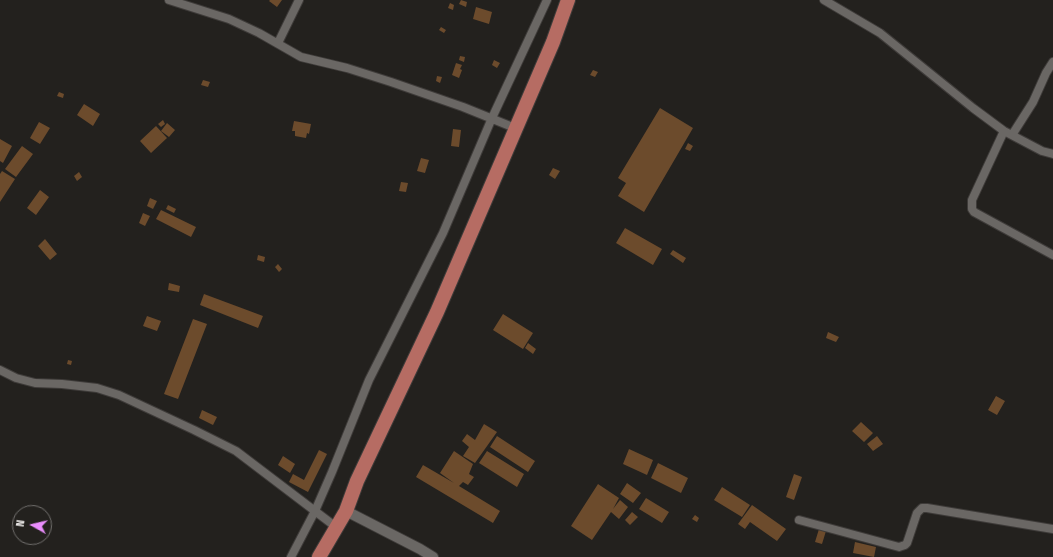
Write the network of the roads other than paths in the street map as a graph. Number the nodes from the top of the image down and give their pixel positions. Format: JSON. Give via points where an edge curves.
{"nodes":[{"id":1,"x":169,"y":0,"type":"edge"},
{"id":2,"x":299,"y":0,"type":"edge"},
{"id":3,"x":547,"y":0,"type":"edge"},
{"id":4,"x":568,"y":0,"type":"edge"},
{"id":5,"x":824,"y":0,"type":"edge"},
{"id":6,"x":278,"y":43,"type":"junction"},
{"id":7,"x":1053,"y":62,"type":"edge"},
{"id":8,"x":492,"y":118,"type":"junction"},
{"id":9,"x":515,"y":128,"type":"junction"},
{"id":10,"x":1008,"y":133,"type":"junction"},
{"id":11,"x":1053,"y":154,"type":"edge"},
{"id":12,"x":1053,"y":255,"type":"edge"},
{"id":13,"x":0,"y":370,"type":"edge"},
{"id":14,"x":315,"y":511,"type":"junction"},
{"id":15,"x":346,"y":511,"type":"junction"},
{"id":16,"x":799,"y":520,"type":"dead end"},
{"id":17,"x":336,"y":527,"type":"junction"},
{"id":18,"x":1053,"y":529,"type":"edge"},
{"id":19,"x":291,"y":557,"type":"edge"},
{"id":20,"x":319,"y":557,"type":"edge"},
{"id":21,"x":433,"y":557,"type":"edge"}],
"edges":[{"from":1,"to":6,"type":"street","via":[[229,19]]},
{"from":2,"to":6,"type":"street"},
{"from":3,"to":8,"type":"street"},
{"from":4,"to":9,"type":"highway","via":[[553,42]]},
{"from":5,"to":10,"type":"street","via":[[880,33]]},
{"from":6,"to":8,"type":"street","via":[[301,57],[391,82]]},
{"from":7,"to":10,"type":"street","via":[[1033,102]]},
{"from":8,"to":9,"type":"street"},
{"from":8,"to":14,"type":"street","via":[[443,233],[369,380]]},
{"from":9,"to":15,"type":"highway","via":[[437,312],[357,481]]},
{"from":10,"to":11,"type":"street"},
{"from":10,"to":12,"type":"street","via":[[972,200],[972,209]]},
{"from":13,"to":14,"type":"street","via":[[35,384],[97,388],[119,395],[236,451]]},
{"from":14,"to":17,"type":"street"},
{"from":14,"to":19,"type":"street"},
{"from":15,"to":17,"type":"highway"},
{"from":15,"to":21,"type":"street"},
{"from":16,"to":18,"type":"street","via":[[899,547],[907,543],[917,513],[922,508]]},
{"from":17,"to":20,"type":"highway"}]}
